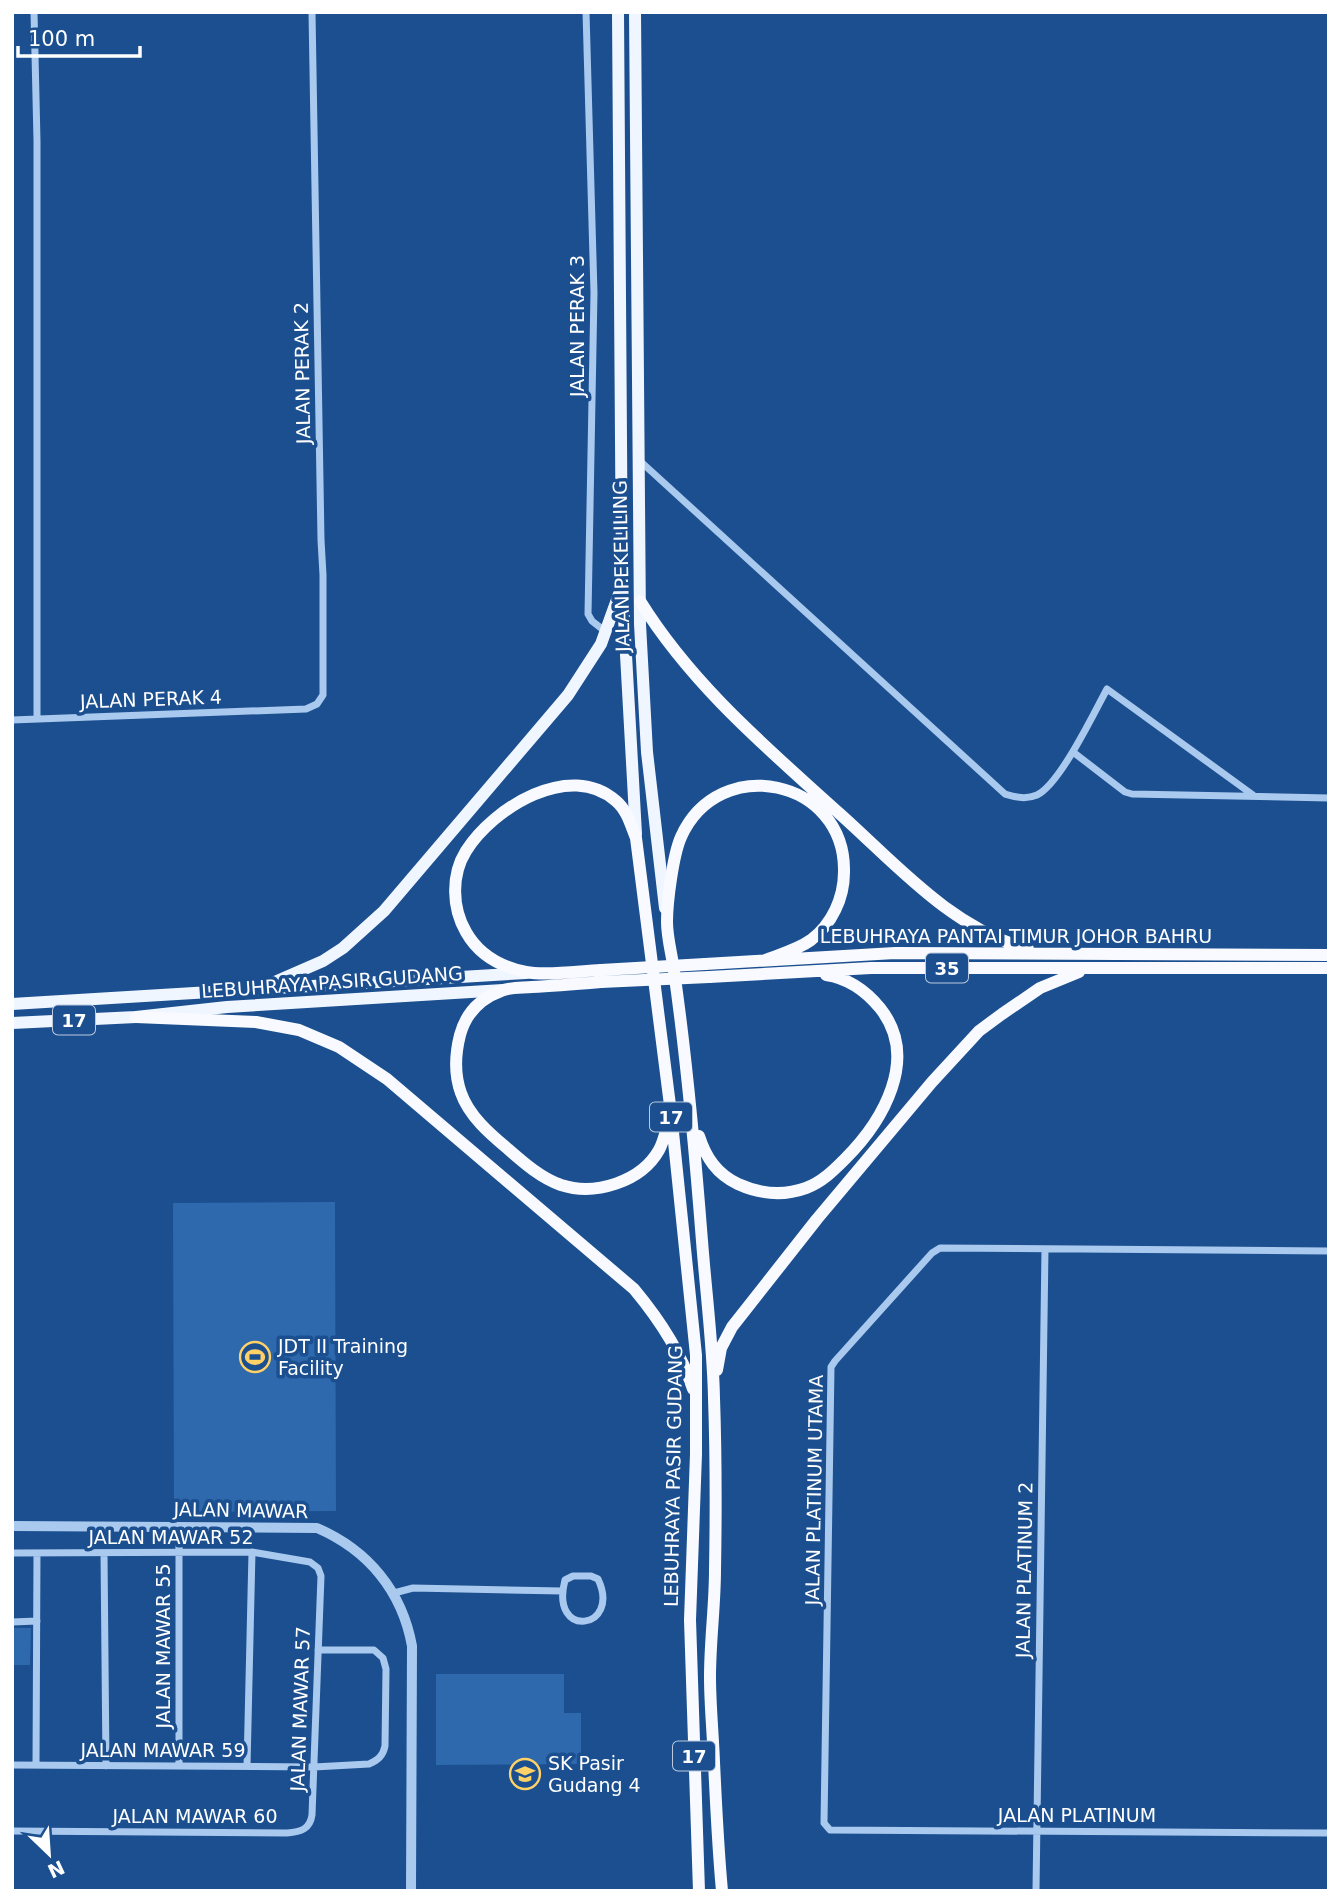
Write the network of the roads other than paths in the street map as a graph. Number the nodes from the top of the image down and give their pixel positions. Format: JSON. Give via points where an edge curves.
{"nodes":[{"id":1,"x":34,"y":12,"type":"edge"},
{"id":2,"x":312,"y":12,"type":"edge"},
{"id":3,"x":586,"y":12,"type":"edge"},
{"id":4,"x":618,"y":12,"type":"edge"},
{"id":5,"x":635,"y":12,"type":"edge"},
{"id":6,"x":638,"y":460,"type":"junction"},
{"id":7,"x":622,"y":583,"type":"junction"},
{"id":8,"x":640,"y":601,"type":"junction"},
{"id":9,"x":606,"y":632,"type":"junction"},
{"id":10,"x":291,"y":709,"type":"joint"},
{"id":11,"x":37,"y":719,"type":"junction"},
{"id":12,"x":12,"y":720,"type":"edge"},
{"id":13,"x":1073,"y":752,"type":"junction"},
{"id":14,"x":1253,"y":796,"type":"junction"},
{"id":15,"x":1329,"y":798,"type":"edge"},
{"id":16,"x":636,"y":838,"type":"junction"},
{"id":17,"x":667,"y":923,"type":"junction"},
{"id":18,"x":1046,"y":953,"type":"junction"},
{"id":19,"x":1329,"y":955,"type":"edge"},
{"id":20,"x":765,"y":960,"type":"junction"},
{"id":21,"x":1089,"y":968,"type":"junction"},
{"id":22,"x":1329,"y":968,"type":"edge"},
{"id":23,"x":707,"y":970,"type":"junction"},
{"id":24,"x":529,"y":973,"type":"junction"},
{"id":25,"x":804,"y":973,"type":"junction"},
{"id":26,"x":601,"y":976,"type":"junction"},
{"id":27,"x":503,"y":990,"type":"junction"},
{"id":28,"x":254,"y":991,"type":"junction"},
{"id":29,"x":12,"y":1004,"type":"edge"},
{"id":30,"x":136,"y":1017,"type":"junction"},
{"id":31,"x":12,"y":1023,"type":"edge"},
{"id":32,"x":671,"y":1112,"type":"junction"},
{"id":33,"x":692,"y":1116,"type":"junction"},
{"id":34,"x":1045,"y":1249,"type":"junction"},
{"id":35,"x":1329,"y":1251,"type":"edge"},
{"id":36,"x":695,"y":1396,"type":"junction"},
{"id":37,"x":714,"y":1396,"type":"junction"},
{"id":38,"x":12,"y":1526,"type":"edge"},
{"id":39,"x":178,"y":1526,"type":"junction"},
{"id":40,"x":178,"y":1552,"type":"junction"},
{"id":41,"x":252,"y":1552,"type":"junction"},
{"id":42,"x":12,"y":1553,"type":"edge"},
{"id":43,"x":37,"y":1553,"type":"junction"},
{"id":44,"x":104,"y":1553,"type":"junction"},
{"id":45,"x":321,"y":1576,"type":"joint"},
{"id":46,"x":562,"y":1591,"type":"junction"},
{"id":47,"x":394,"y":1593,"type":"junction"},
{"id":48,"x":37,"y":1621,"type":"junction"},
{"id":49,"x":12,"y":1622,"type":"edge"},
{"id":50,"x":318,"y":1650,"type":"junction"},
{"id":51,"x":12,"y":1765,"type":"edge"},
{"id":52,"x":36,"y":1765,"type":"junction"},
{"id":53,"x":106,"y":1766,"type":"junction"},
{"id":54,"x":178,"y":1766,"type":"junction"},
{"id":55,"x":247,"y":1766,"type":"junction"},
{"id":56,"x":314,"y":1767,"type":"junction"},
{"id":57,"x":826,"y":1827,"type":"joint"},
{"id":58,"x":12,"y":1831,"type":"edge"},
{"id":59,"x":1036,"y":1831,"type":"junction"},
{"id":60,"x":294,"y":1833,"type":"joint"},
{"id":61,"x":1329,"y":1833,"type":"edge"},
{"id":62,"x":411,"y":1891,"type":"edge"},
{"id":63,"x":699,"y":1891,"type":"edge"},
{"id":64,"x":722,"y":1891,"type":"edge"},
{"id":65,"x":1036,"y":1891,"type":"edge"}],
"edges":[{"from":1,"to":11,"type":"street"},
{"from":2,"to":10,"type":"street","name":"JALAN PERAK 2","via":[[324,689],[317,704]]},
{"from":3,"to":9,"type":"street","name":"JALAN PERAK 3","via":[[594,293],[588,614]]},
{"from":4,"to":7,"type":"main road","name":"JALAN PEKELILING"},
{"from":5,"to":6,"type":"main road","name":"JALAN PEKELILING"},
{"from":6,"to":8,"type":"main road","name":"JALAN PEKELILING"},
{"from":6,"to":13,"type":"street","via":[[1005,794],[1023,799],[1046,790]]},
{"from":7,"to":9,"type":"main road"},
{"from":7,"to":16,"type":"main road","name":"JALAN PEKELILING"},
{"from":8,"to":17,"type":"main road","name":"JALAN PEKELILING","number":"17","via":[[647,751]]},
{"from":8,"to":18,"type":"highway","via":[[685,665],[745,727],[942,906],[1014,945]]},
{"from":9,"to":28,"type":"main road","via":[[568,695],[384,911],[323,961]]},
{"from":10,"to":11,"type":"street","name":"JALAN PERAK 4"},
{"from":11,"to":12,"type":"street","name":"JALAN PERAK 4"},
{"from":13,"to":14,"type":"street","via":[[1125,792]]},
{"from":13,"to":14,"type":"street","via":[[1107,689]]},
{"from":14,"to":15,"type":"street"},
{"from":16,"to":24,"type":"highway","name":"LEBUHRAYA PASIR GUDANG","via":[[616,800],[593,789],[566,785],[517,803],[466,851],[455,887],[463,926],[490,958]]},
{"from":16,"to":32,"type":"highway","name":"LEBUHRAYA PASIR GUDANG","number":"17"},
{"from":17,"to":20,"type":"highway","via":[[679,845],[705,804],[744,786],[766,785],[794,792],[823,813],[837,833],[845,860],[844,885],[825,926],[796,949]]},
{"from":17,"to":33,"type":"highway","name":"JALAN PEKELILING","number":"17"},
{"from":18,"to":19,"type":"highway","name":"LEBUHRAYA PANTAI TIMUR JOHOR BAHRU","number":"35"},
{"from":18,"to":20,"type":"highway","name":"LEBUHRAYA PANTAI TIMUR JOHOR BAHRU","number":"35","via":[[895,953]]},
{"from":20,"to":23,"type":"highway","name":"LEBUHRAYA PANTAI TIMUR JOHOR BAHRU","number":"17"},
{"from":21,"to":22,"type":"highway","name":"LEBUHRAYA PANTAI TIMUR JOHOR BAHRU","number":"35"},
{"from":21,"to":25,"type":"highway","name":"LEBUHRAYA PANTAI TIMUR JOHOR BAHRU","number":"35","via":[[871,968]]},
{"from":21,"to":37,"type":"highway","via":[[1021,999],[979,1031],[932,1082],[732,1327],[721,1348]]},
{"from":23,"to":25,"type":"highway","name":"LEBUHRAYA PANTAI TIMUR JOHOR BAHRU","number":"17"},
{"from":23,"to":26,"type":"highway","name":"LEBUHRAYA PASIR GUDANG","number":"17","bridge":true},
{"from":24,"to":26,"type":"highway","name":"LEBUHRAYA PASIR GUDANG","number":"17"},
{"from":24,"to":28,"type":"main road","name":"LEBUHRAYA PASIR GUDANG","number":"17"},
{"from":25,"to":33,"type":"highway","via":[[845,980],[859,989],[885,1014],[892,1032],[897,1046],[896,1079],[866,1137],[829,1175],[808,1187],[765,1193],[730,1180],[713,1165]]},
{"from":26,"to":27,"type":"highway","name":"LEBUHRAYA PASIR GUDANG","number":"17"},
{"from":27,"to":30,"type":"main road","name":"LEBUHRAYA PASIR GUDANG","number":"17"},
{"from":27,"to":32,"type":"highway","via":[[475,1005],[466,1017],[456,1053],[457,1082],[484,1128],[537,1172],[561,1185],[582,1189],[624,1181],[659,1150]]},
{"from":28,"to":29,"type":"main road","name":"LEBUHRAYA PASIR GUDANG","number":"17"},
{"from":30,"to":31,"type":"main road","name":"LEBUHRAYA PASIR GUDANG","number":"17"},
{"from":30,"to":36,"type":"highway","via":[[256,1022],[299,1030],[339,1047],[387,1079],[634,1289],[673,1343]]},
{"from":32,"to":36,"type":"highway","name":"LEBUHRAYA PASIR GUDANG","number":"17","via":[[696,1355]]},
{"from":33,"to":37,"type":"highway","name":"LEBUHRAYA PASIR GUDANG","number":"17"},
{"from":34,"to":35,"type":"street","name":"JALAN PLATINUM UTAMA"},
{"from":34,"to":57,"type":"street","name":"JALAN PLATINUM UTAMA","via":[[936,1250],[831,1367]]},
{"from":34,"to":59,"type":"street","name":"JALAN PLATINUM 2"},
{"from":36,"to":63,"type":"highway","name":"LEBUHRAYA PASIR GUDANG","number":"17","via":[[690,1620]]},
{"from":37,"to":64,"type":"highway","name":"LEBUHRAYA PASIR GUDANG","number":"17","via":[[710,1680]]},
{"from":38,"to":39,"type":"street","name":"JALAN MAWAR"},
{"from":39,"to":40,"type":"street","name":"JALAN MAWAR 55"},
{"from":39,"to":47,"type":"street","name":"JALAN MAWAR","via":[[317,1528],[363,1555]]},
{"from":40,"to":41,"type":"street","name":"JALAN MAWAR 52"},
{"from":40,"to":44,"type":"street","name":"JALAN MAWAR 52"},
{"from":40,"to":54,"type":"street","name":"JALAN MAWAR 55"},
{"from":41,"to":45,"type":"street","name":"JALAN MAWAR 52","via":[[310,1562]]},
{"from":41,"to":55,"type":"street"},
{"from":42,"to":43,"type":"street","name":"JALAN MAWAR 52"},
{"from":43,"to":44,"type":"street","name":"JALAN MAWAR 52"},
{"from":43,"to":48,"type":"street"},
{"from":44,"to":53,"type":"street"},
{"from":45,"to":50,"type":"street","name":"JALAN MAWAR 57"},
{"from":46,"to":46,"type":"street","via":[[563,1608],[574,1620],[592,1620],[602,1609],[603,1589],[598,1579],[573,1576],[565,1580]]},
{"from":46,"to":47,"type":"street","via":[[413,1588]]},
{"from":47,"to":62,"type":"street","name":"JALAN MAWAR","via":[[412,1646]]},
{"from":48,"to":49,"type":"street"},
{"from":48,"to":52,"type":"street"},
{"from":50,"to":56,"type":"street","name":"JALAN MAWAR 57"},
{"from":50,"to":56,"type":"street","name":"JALAN MAWAR 59","via":[[374,1650],[383,1658],[385,1746],[381,1757],[369,1764]]},
{"from":51,"to":52,"type":"street","name":"JALAN MAWAR 59"},
{"from":52,"to":53,"type":"street","name":"JALAN MAWAR 59"},
{"from":53,"to":54,"type":"street","name":"JALAN MAWAR 59"},
{"from":54,"to":55,"type":"street","name":"JALAN MAWAR 59"},
{"from":55,"to":56,"type":"street","name":"JALAN MAWAR 59"},
{"from":56,"to":60,"type":"street","name":"JALAN MAWAR 57","via":[[311,1821]]},
{"from":57,"to":59,"type":"street","name":"JALAN PLATINUM"},
{"from":58,"to":60,"type":"street","name":"JALAN MAWAR 60"},
{"from":59,"to":61,"type":"street","name":"JALAN PLATINUM"},
{"from":59,"to":65,"type":"street","name":"JALAN PLATINUM 2"}]}
